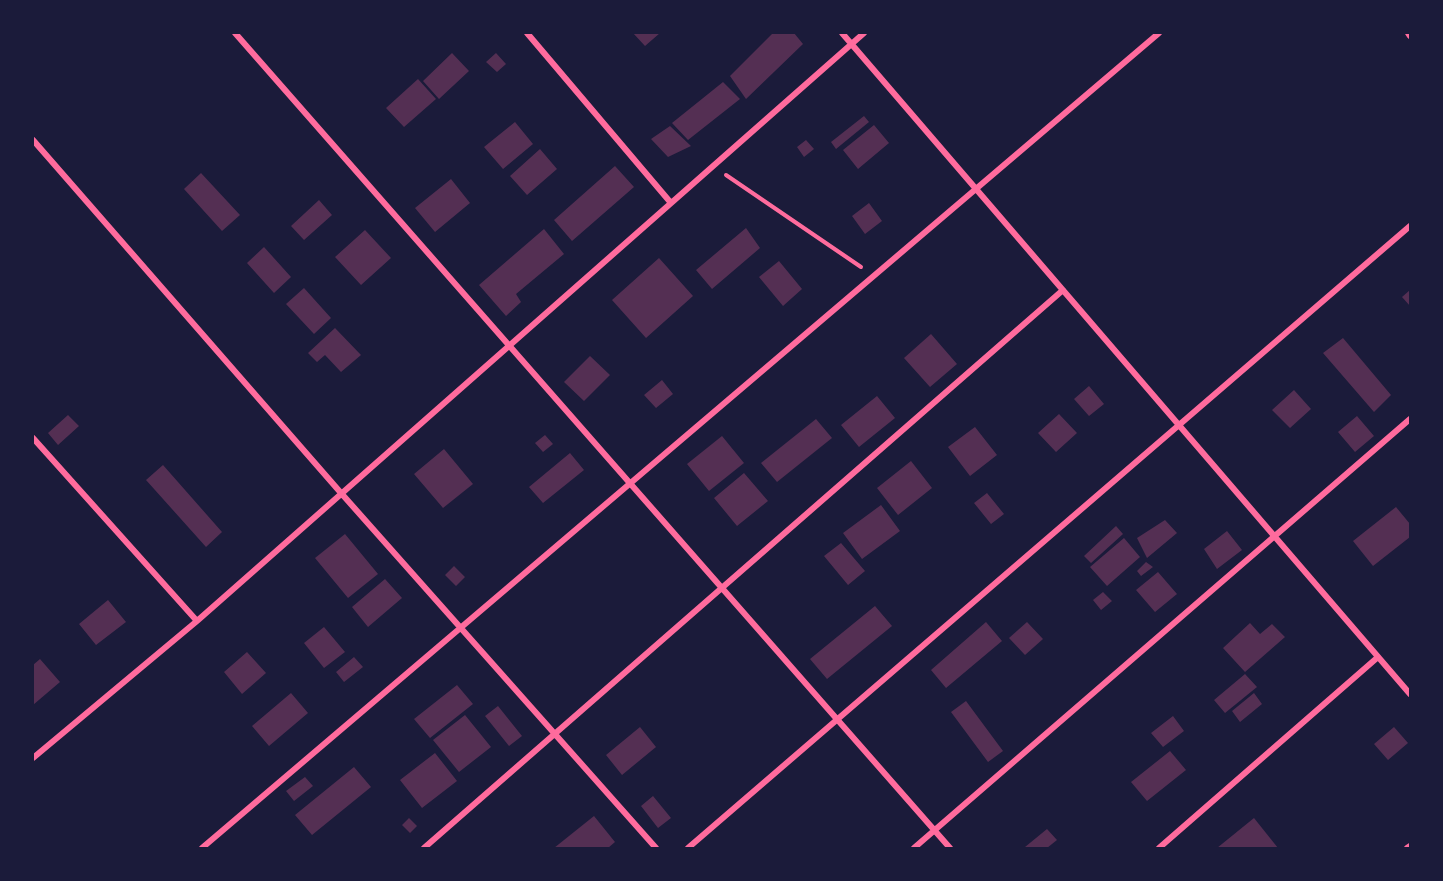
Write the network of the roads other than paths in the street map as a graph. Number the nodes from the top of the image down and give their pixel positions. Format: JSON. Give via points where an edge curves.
{"nodes":[{"id":1,"x":235,"y":33,"type":"edge"},
{"id":2,"x":527,"y":33,"type":"edge"},
{"id":3,"x":842,"y":33,"type":"edge"},
{"id":4,"x":864,"y":33,"type":"edge"},
{"id":5,"x":1159,"y":33,"type":"edge"},
{"id":6,"x":852,"y":44,"type":"junction"},
{"id":7,"x":33,"y":140,"type":"edge"},
{"id":8,"x":976,"y":189,"type":"junction"},
{"id":9,"x":671,"y":202,"type":"junction"},
{"id":10,"x":1410,"y":226,"type":"edge"},
{"id":11,"x":1063,"y":290,"type":"junction"},
{"id":12,"x":509,"y":345,"type":"junction"},
{"id":13,"x":1410,"y":419,"type":"edge"},
{"id":14,"x":1179,"y":425,"type":"junction"},
{"id":15,"x":33,"y":438,"type":"edge"},
{"id":16,"x":630,"y":483,"type":"junction"},
{"id":17,"x":341,"y":494,"type":"junction"},
{"id":18,"x":1274,"y":536,"type":"junction"},
{"id":19,"x":722,"y":587,"type":"junction"},
{"id":20,"x":197,"y":621,"type":"junction"},
{"id":21,"x":461,"y":627,"type":"junction"},
{"id":22,"x":1378,"y":657,"type":"junction"},
{"id":23,"x":1410,"y":694,"type":"edge"},
{"id":24,"x":837,"y":719,"type":"junction"},
{"id":25,"x":555,"y":733,"type":"junction"},
{"id":26,"x":33,"y":758,"type":"edge"},
{"id":27,"x":935,"y":830,"type":"junction"},
{"id":28,"x":202,"y":848,"type":"edge"},
{"id":29,"x":424,"y":848,"type":"edge"},
{"id":30,"x":656,"y":848,"type":"edge"},
{"id":31,"x":688,"y":848,"type":"edge"},
{"id":32,"x":914,"y":848,"type":"edge"},
{"id":33,"x":950,"y":848,"type":"edge"},
{"id":34,"x":1159,"y":848,"type":"edge"}],
"edges":[{"from":1,"to":12,"type":"street"},
{"from":2,"to":9,"type":"street"},
{"from":3,"to":6,"type":"street"},
{"from":4,"to":6,"type":"street"},
{"from":5,"to":8,"type":"street"},
{"from":6,"to":8,"type":"street"},
{"from":6,"to":9,"type":"street"},
{"from":7,"to":17,"type":"street"},
{"from":8,"to":11,"type":"street"},
{"from":8,"to":16,"type":"street"},
{"from":9,"to":12,"type":"street"},
{"from":10,"to":14,"type":"street"},
{"from":11,"to":14,"type":"street"},
{"from":11,"to":19,"type":"street"},
{"from":12,"to":16,"type":"street"},
{"from":12,"to":17,"type":"street"},
{"from":13,"to":18,"type":"street"},
{"from":14,"to":18,"type":"street"},
{"from":14,"to":24,"type":"street"},
{"from":15,"to":20,"type":"street"},
{"from":16,"to":19,"type":"street"},
{"from":16,"to":21,"type":"street"},
{"from":17,"to":20,"type":"street"},
{"from":17,"to":21,"type":"street"},
{"from":18,"to":22,"type":"street"},
{"from":18,"to":27,"type":"street"},
{"from":19,"to":24,"type":"street"},
{"from":19,"to":25,"type":"street"},
{"from":20,"to":26,"type":"street"},
{"from":21,"to":25,"type":"street"},
{"from":21,"to":28,"type":"street"},
{"from":22,"to":23,"type":"street"},
{"from":22,"to":34,"type":"street"},
{"from":24,"to":27,"type":"street"},
{"from":24,"to":31,"type":"street"},
{"from":25,"to":29,"type":"street"},
{"from":25,"to":30,"type":"street"},
{"from":27,"to":32,"type":"street"},
{"from":27,"to":33,"type":"street"}]}
